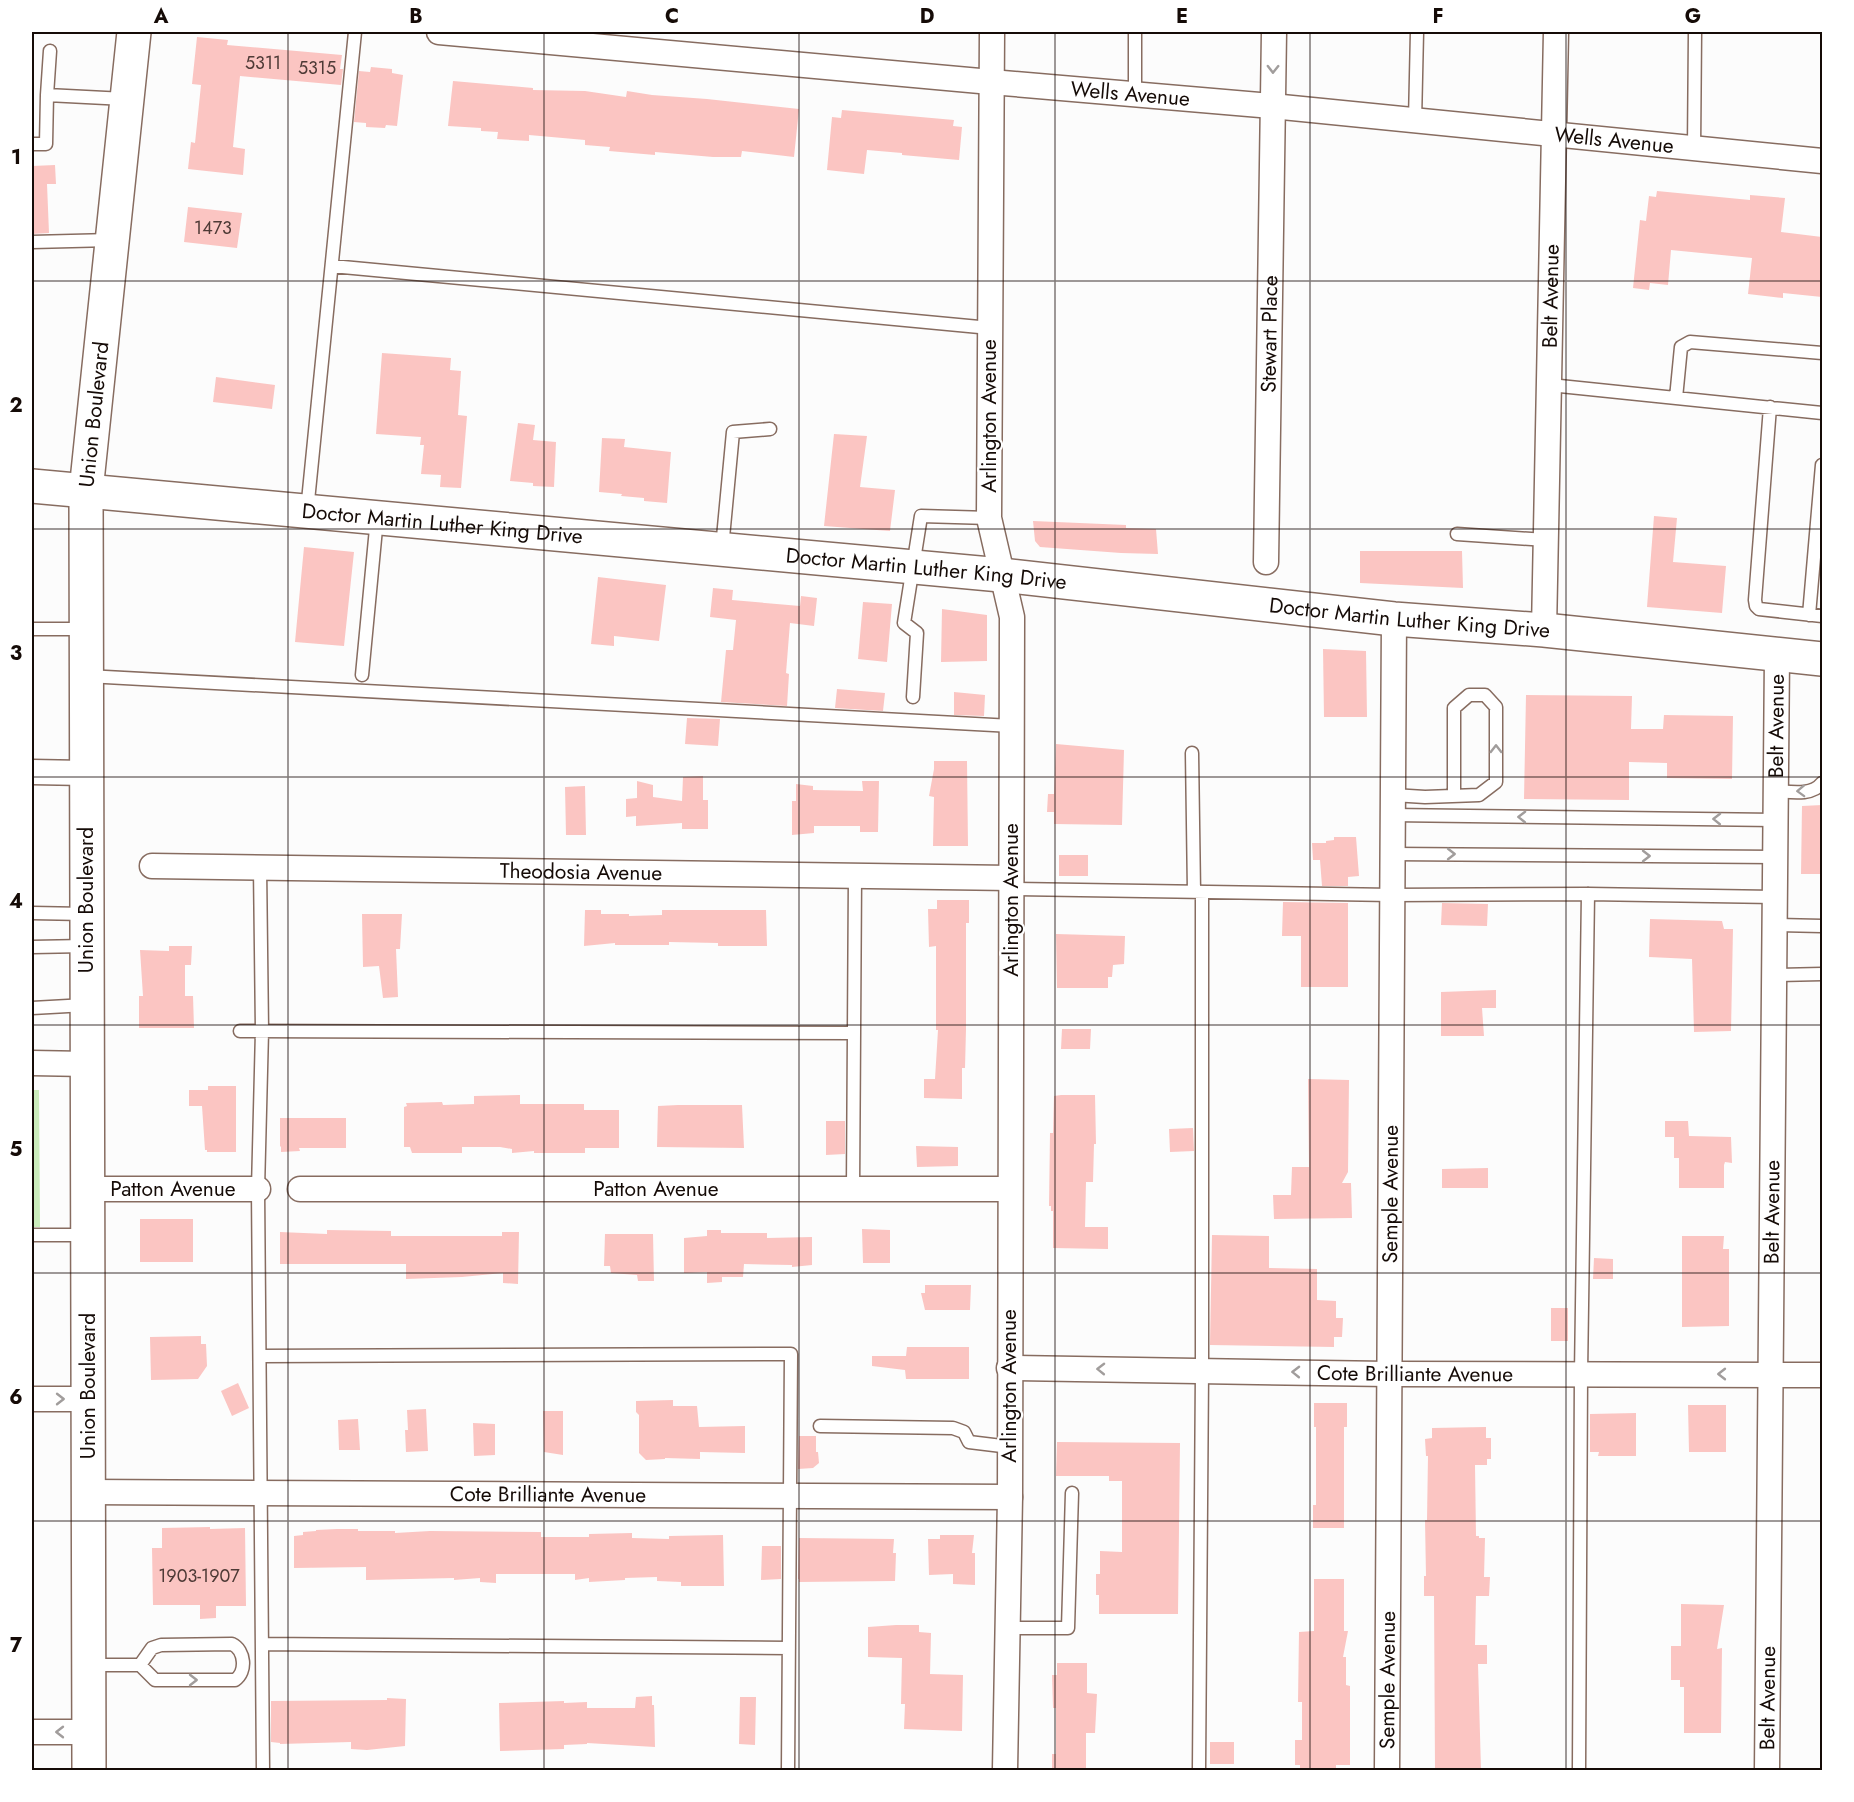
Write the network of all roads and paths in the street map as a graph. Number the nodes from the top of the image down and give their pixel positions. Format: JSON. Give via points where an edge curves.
{"nodes":[{"id":1,"x":134,"y":32,"type":"edge"},
{"id":2,"x":355,"y":32,"type":"edge"},
{"id":3,"x":440,"y":32,"type":"edge"},
{"id":4,"x":992,"y":32,"type":"edge"},
{"id":5,"x":1135,"y":32,"type":"edge"},
{"id":6,"x":1274,"y":32,"type":"edge"},
{"id":7,"x":1417,"y":32,"type":"edge"},
{"id":8,"x":1556,"y":32,"type":"edge"},
{"id":9,"x":1695,"y":32,"type":"edge"},
{"id":10,"x":50,"y":51,"type":"dead end"},
{"id":11,"x":991,"y":82,"type":"junction"},
{"id":12,"x":1134,"y":94,"type":"junction"},
{"id":13,"x":47,"y":95,"type":"junction"},
{"id":14,"x":127,"y":99,"type":"junction"},
{"id":15,"x":1272,"y":106,"type":"junction"},
{"id":16,"x":1415,"y":121,"type":"junction"},
{"id":17,"x":1555,"y":136,"type":"junction"},
{"id":18,"x":32,"y":144,"type":"edge"},
{"id":19,"x":1694,"y":149,"type":"junction"},
{"id":20,"x":1822,"y":161,"type":"edge"},
{"id":21,"x":112,"y":240,"type":"junction"},
{"id":22,"x":32,"y":242,"type":"edge"},
{"id":23,"x":332,"y":266,"type":"junction"},
{"id":24,"x":990,"y":328,"type":"junction"},
{"id":25,"x":1822,"y":353,"type":"edge"},
{"id":26,"x":1550,"y":385,"type":"junction"},
{"id":27,"x":1676,"y":398,"type":"junction"},
{"id":28,"x":1770,"y":407,"type":"junction"},
{"id":29,"x":1822,"y":413,"type":"edge"},
{"id":30,"x":770,"y":429,"type":"dead end"},
{"id":31,"x":1822,"y":465,"type":"edge"},
{"id":32,"x":32,"y":486,"type":"edge"},
{"id":33,"x":86,"y":491,"type":"junction"},
{"id":34,"x":307,"y":512,"type":"junction"},
{"id":35,"x":378,"y":517,"type":"junction"},
{"id":36,"x":989,"y":518,"type":"junction"},
{"id":37,"x":1457,"y":534,"type":"dead end"},
{"id":38,"x":1546,"y":540,"type":"junction"},
{"id":39,"x":722,"y":549,"type":"junction"},
{"id":40,"x":1266,"y":562,"type":"dead end"},
{"id":41,"x":913,"y":567,"type":"junction"},
{"id":42,"x":1001,"y":575,"type":"junction"},
{"id":43,"x":1809,"y":615,"type":"junction"},
{"id":44,"x":1822,"y":616,"type":"edge"},
{"id":45,"x":1394,"y":619,"type":"junction"},
{"id":46,"x":32,"y":629,"type":"edge"},
{"id":47,"x":86,"y":629,"type":"junction"},
{"id":48,"x":1544,"y":630,"type":"junction"},
{"id":49,"x":1777,"y":655,"type":"junction"},
{"id":50,"x":1822,"y":659,"type":"edge"},
{"id":51,"x":362,"y":675,"type":"dead end"},
{"id":52,"x":86,"y":676,"type":"junction"},
{"id":53,"x":913,"y":698,"type":"dead end"},
{"id":54,"x":1012,"y":726,"type":"junction"},
{"id":55,"x":1192,"y":753,"type":"dead end"},
{"id":56,"x":32,"y":772,"type":"edge"},
{"id":57,"x":85,"y":772,"type":"junction"},
{"id":58,"x":1822,"y":783,"type":"edge"},
{"id":59,"x":1776,"y":791,"type":"junction"},
{"id":60,"x":1454,"y":796,"type":"junction"},
{"id":61,"x":1392,"y":805,"type":"junction"},
{"id":62,"x":1775,"y":820,"type":"junction"},
{"id":63,"x":1392,"y":854,"type":"junction"},
{"id":64,"x":1775,"y":857,"type":"junction"},
{"id":65,"x":152,"y":866,"type":"dead end"},
{"id":66,"x":260,"y":867,"type":"junction"},
{"id":67,"x":855,"y":876,"type":"junction"},
{"id":68,"x":1011,"y":884,"type":"junction"},
{"id":69,"x":1198,"y":892,"type":"junction"},
{"id":70,"x":1587,"y":894,"type":"junction"},
{"id":71,"x":1392,"y":895,"type":"junction"},
{"id":72,"x":1774,"y":897,"type":"junction"},
{"id":73,"x":32,"y":913,"type":"edge"},
{"id":74,"x":86,"y":914,"type":"junction"},
{"id":75,"x":1774,"y":925,"type":"junction"},
{"id":76,"x":1822,"y":926,"type":"edge"},
{"id":77,"x":86,"y":946,"type":"junction"},
{"id":78,"x":32,"y":947,"type":"edge"},
{"id":79,"x":1822,"y":974,"type":"edge"},
{"id":80,"x":1774,"y":975,"type":"junction"},
{"id":81,"x":86,"y":1005,"type":"junction"},
{"id":82,"x":32,"y":1008,"type":"edge"},
{"id":83,"x":240,"y":1030,"type":"dead end"},
{"id":84,"x":262,"y":1031,"type":"junction"},
{"id":85,"x":854,"y":1032,"type":"junction"},
{"id":86,"x":32,"y":1063,"type":"edge"},
{"id":87,"x":87,"y":1064,"type":"junction"},
{"id":88,"x":87,"y":1189,"type":"junction"},
{"id":89,"x":258,"y":1189,"type":"junction"},
{"id":90,"x":300,"y":1189,"type":"dead end"},
{"id":91,"x":853,"y":1189,"type":"junction"},
{"id":92,"x":1010,"y":1189,"type":"junction"},
{"id":93,"x":32,"y":1235,"type":"edge"},
{"id":94,"x":87,"y":1235,"type":"junction"},
{"id":95,"x":260,"y":1356,"type":"junction"},
{"id":96,"x":1009,"y":1368,"type":"junction"},
{"id":97,"x":1202,"y":1371,"type":"junction"},
{"id":98,"x":1388,"y":1374,"type":"junction"},
{"id":99,"x":1581,"y":1374,"type":"junction"},
{"id":100,"x":1770,"y":1374,"type":"junction"},
{"id":101,"x":1822,"y":1375,"type":"edge"},
{"id":102,"x":32,"y":1399,"type":"edge"},
{"id":103,"x":88,"y":1399,"type":"junction"},
{"id":104,"x":820,"y":1426,"type":"dead end"},
{"id":105,"x":1010,"y":1447,"type":"junction"},
{"id":106,"x":88,"y":1492,"type":"junction"},
{"id":107,"x":1072,"y":1493,"type":"dead end"},
{"id":108,"x":260,"y":1494,"type":"junction"},
{"id":109,"x":790,"y":1497,"type":"junction"},
{"id":110,"x":1010,"y":1497,"type":"junction"},
{"id":111,"x":1007,"y":1628,"type":"junction"},
{"id":112,"x":262,"y":1644,"type":"junction"},
{"id":113,"x":789,"y":1648,"type":"junction"},
{"id":114,"x":88,"y":1665,"type":"junction"},
{"id":115,"x":140,"y":1665,"type":"junction"},
{"id":116,"x":32,"y":1732,"type":"edge"},
{"id":117,"x":89,"y":1732,"type":"junction"},
{"id":118,"x":89,"y":1770,"type":"edge"},
{"id":119,"x":263,"y":1770,"type":"edge"},
{"id":120,"x":788,"y":1770,"type":"edge"},
{"id":121,"x":1005,"y":1770,"type":"edge"},
{"id":122,"x":1199,"y":1770,"type":"edge"},
{"id":123,"x":1387,"y":1770,"type":"edge"},
{"id":124,"x":1579,"y":1770,"type":"edge"},
{"id":125,"x":1767,"y":1770,"type":"edge"}],
"edges":[{"from":1,"to":14,"type":"main road","name":"Union Boulevard"},
{"from":2,"to":23,"type":"lane"},
{"from":3,"to":11,"type":"street","name":"Wells Avenue"},
{"from":4,"to":11,"type":"street","name":"Arlington Avenue"},
{"from":5,"to":12,"type":"lane"},
{"from":6,"to":15,"type":"street","one_way":true},
{"from":7,"to":16,"type":"lane"},
{"from":8,"to":17,"type":"street","name":"Belt Avenue"},
{"from":9,"to":19,"type":"lane"},
{"from":10,"to":13,"type":"lane"},
{"from":11,"to":12,"type":"street","name":"Wells Avenue"},
{"from":11,"to":24,"type":"street","name":"Arlington Avenue"},
{"from":12,"to":15,"type":"street","name":"Wells Avenue"},
{"from":13,"to":14,"type":"lane"},
{"from":13,"to":18,"type":"lane","via":[[46,144]]},
{"from":14,"to":21,"type":"main road","name":"Union Boulevard"},
{"from":15,"to":16,"type":"street","name":"Wells Avenue"},
{"from":15,"to":40,"type":"street","name":"Stewart Place"},
{"from":16,"to":17,"type":"street","name":"Wells Avenue"},
{"from":17,"to":19,"type":"street","name":"Wells Avenue"},
{"from":17,"to":26,"type":"street","name":"Belt Avenue"},
{"from":19,"to":20,"type":"street","name":"Wells Avenue"},
{"from":21,"to":22,"type":"lane"},
{"from":21,"to":33,"type":"main road","name":"Union Boulevard"},
{"from":23,"to":24,"type":"lane"},
{"from":23,"to":34,"type":"lane"},
{"from":24,"to":36,"type":"street","name":"Arlington Avenue"},
{"from":25,"to":27,"type":"lane","via":[[1689,342],[1681,347]]},
{"from":26,"to":27,"type":"lane"},
{"from":26,"to":38,"type":"street","name":"Belt Avenue"},
{"from":27,"to":28,"type":"lane"},
{"from":28,"to":29,"type":"lane"},
{"from":28,"to":43,"type":"lane","via":[[1756,606]]},
{"from":30,"to":39,"type":"lane","via":[[733,432]]},
{"from":31,"to":43,"type":"lane"},
{"from":32,"to":33,"type":"main road","name":"Doctor Martin Luther King Drive"},
{"from":33,"to":34,"type":"main road","name":"Doctor Martin Luther King Drive"},
{"from":33,"to":47,"type":"main road","name":"Union Boulevard"},
{"from":34,"to":35,"type":"main road","name":"Doctor Martin Luther King Drive"},
{"from":35,"to":39,"type":"main road","name":"Doctor Martin Luther King Drive"},
{"from":35,"to":51,"type":"lane"},
{"from":36,"to":41,"type":"lane","via":[[921,516]]},
{"from":36,"to":42,"type":"street","name":"Arlington Avenue"},
{"from":37,"to":38,"type":"lane"},
{"from":38,"to":48,"type":"street","name":"Belt Avenue"},
{"from":39,"to":41,"type":"main road","name":"Doctor Martin Luther King Drive"},
{"from":41,"to":42,"type":"main road","name":"Doctor Martin Luther King Drive"},
{"from":41,"to":53,"type":"lane","via":[[904,623],[917,633]]},
{"from":42,"to":45,"type":"main road","name":"Doctor Martin Luther King Drive"},
{"from":42,"to":54,"type":"street","name":"Arlington Avenue","via":[[1012,617]]},
{"from":43,"to":44,"type":"lane"},
{"from":45,"to":48,"type":"main road","name":"Doctor Martin Luther King Drive"},
{"from":45,"to":61,"type":"street","name":"Semple Avenue"},
{"from":46,"to":47,"type":"lane"},
{"from":47,"to":52,"type":"main road","name":"Union Boulevard"},
{"from":48,"to":49,"type":"main road","name":"Doctor Martin Luther King Drive"},
{"from":49,"to":50,"type":"main road","name":"Doctor Martin Luther King Drive"},
{"from":49,"to":59,"type":"street","name":"Belt Avenue"},
{"from":52,"to":54,"type":"lane"},
{"from":52,"to":57,"type":"main road","name":"Union Boulevard"},
{"from":54,"to":68,"type":"street","name":"Arlington Avenue"},
{"from":55,"to":69,"type":"lane"},
{"from":56,"to":57,"type":"street"},
{"from":57,"to":74,"type":"main road","name":"Union Boulevard"},
{"from":58,"to":59,"type":"lane","one_way":true,"via":[[1806,792]]},
{"from":59,"to":62,"type":"street","name":"Belt Avenue"},
{"from":60,"to":60,"type":"lane","one_way":true,"via":[[1479,795],[1496,782],[1496,707],[1485,695],[1469,695],[1454,708]]},
{"from":60,"to":61,"type":"lane"},
{"from":62,"to":61,"type":"lane","one_way":true},
{"from":61,"to":63,"type":"street","name":"Semple Avenue"},
{"from":62,"to":64,"type":"street","name":"Belt Avenue"},
{"from":63,"to":64,"type":"lane","one_way":true},
{"from":63,"to":71,"type":"street","name":"Semple Avenue"},
{"from":64,"to":72,"type":"street","name":"Belt Avenue"},
{"from":65,"to":66,"type":"street","name":"Theodosia Avenue"},
{"from":66,"to":67,"type":"street","name":"Theodosia Avenue"},
{"from":66,"to":84,"type":"lane"},
{"from":67,"to":68,"type":"street","name":"Theodosia Avenue"},
{"from":67,"to":85,"type":"lane"},
{"from":68,"to":69,"type":"lane"},
{"from":68,"to":92,"type":"street","name":"Arlington Avenue"},
{"from":69,"to":71,"type":"lane"},
{"from":69,"to":97,"type":"lane"},
{"from":70,"to":71,"type":"lane"},
{"from":70,"to":72,"type":"lane"},
{"from":70,"to":99,"type":"lane"},
{"from":71,"to":98,"type":"street","name":"Semple Avenue"},
{"from":72,"to":75,"type":"street","name":"Belt Avenue"},
{"from":73,"to":74,"type":"lane"},
{"from":74,"to":77,"type":"main road","name":"Union Boulevard"},
{"from":75,"to":76,"type":"lane"},
{"from":75,"to":80,"type":"street","name":"Belt Avenue"},
{"from":77,"to":78,"type":"lane"},
{"from":77,"to":81,"type":"main road","name":"Union Boulevard"},
{"from":79,"to":80,"type":"lane"},
{"from":80,"to":100,"type":"street","name":"Belt Avenue"},
{"from":81,"to":82,"type":"lane"},
{"from":81,"to":87,"type":"main road","name":"Union Boulevard"},
{"from":83,"to":84,"type":"lane"},
{"from":84,"to":85,"type":"lane"},
{"from":84,"to":89,"type":"lane"},
{"from":85,"to":91,"type":"lane"},
{"from":86,"to":87,"type":"street"},
{"from":87,"to":88,"type":"main road","name":"Union Boulevard"},
{"from":88,"to":89,"type":"street","name":"Patton Avenue"},
{"from":88,"to":94,"type":"main road","name":"Union Boulevard"},
{"from":89,"to":95,"type":"lane"},
{"from":90,"to":91,"type":"street","name":"Patton Avenue"},
{"from":91,"to":92,"type":"street","name":"Patton Avenue"},
{"from":92,"to":96,"type":"street","name":"Arlington Avenue"},
{"from":93,"to":94,"type":"lane"},
{"from":94,"to":103,"type":"main road","name":"Union Boulevard"},
{"from":95,"to":108,"type":"lane"},
{"from":95,"to":109,"type":"lane","via":[[791,1354]]},
{"from":97,"to":96,"type":"street","name":"Cote Brilliante Avenue","one_way":true},
{"from":96,"to":105,"type":"street","name":"Arlington Avenue"},
{"from":98,"to":97,"type":"street","name":"Cote Brilliante Avenue","one_way":true},
{"from":97,"to":122,"type":"lane"},
{"from":98,"to":99,"type":"street","name":"Cote Brilliante Avenue"},
{"from":98,"to":123,"type":"street","name":"Semple Avenue"},
{"from":100,"to":99,"type":"street","name":"Cote Brilliante Avenue","one_way":true},
{"from":99,"to":124,"type":"lane"},
{"from":100,"to":101,"type":"street","name":"Cote Brilliante Avenue"},
{"from":100,"to":125,"type":"street","name":"Belt Avenue"},
{"from":102,"to":103,"type":"street","one_way":true},
{"from":103,"to":106,"type":"main road","name":"Union Boulevard"},
{"from":104,"to":105,"type":"lane","via":[[953,1428],[964,1432],[969,1442]]},
{"from":105,"to":110,"type":"street","name":"Arlington Avenue"},
{"from":106,"to":108,"type":"street","name":"Cote Brilliante Avenue"},
{"from":106,"to":114,"type":"main road","name":"Union Boulevard"},
{"from":107,"to":111,"type":"lane","via":[[1068,1628]]},
{"from":108,"to":109,"type":"street","name":"Cote Brilliante Avenue"},
{"from":108,"to":112,"type":"lane"},
{"from":109,"to":110,"type":"street","name":"Cote Brilliante Avenue"},
{"from":109,"to":113,"type":"lane"},
{"from":110,"to":111,"type":"street","name":"Arlington Avenue"},
{"from":111,"to":121,"type":"street","name":"Arlington Avenue"},
{"from":112,"to":113,"type":"lane"},
{"from":112,"to":119,"type":"lane"},
{"from":113,"to":120,"type":"lane"},
{"from":114,"to":115,"type":"lane"},
{"from":114,"to":117,"type":"main road","name":"Union Boulevard"},
{"from":115,"to":115,"type":"lane","one_way":true,"via":[[155,1680],[235,1680],[243,1670],[241,1652],[232,1644],[161,1645],[152,1648]]},
{"from":117,"to":116,"type":"street","one_way":true},
{"from":117,"to":118,"type":"main road","name":"Union Boulevard"}]}
